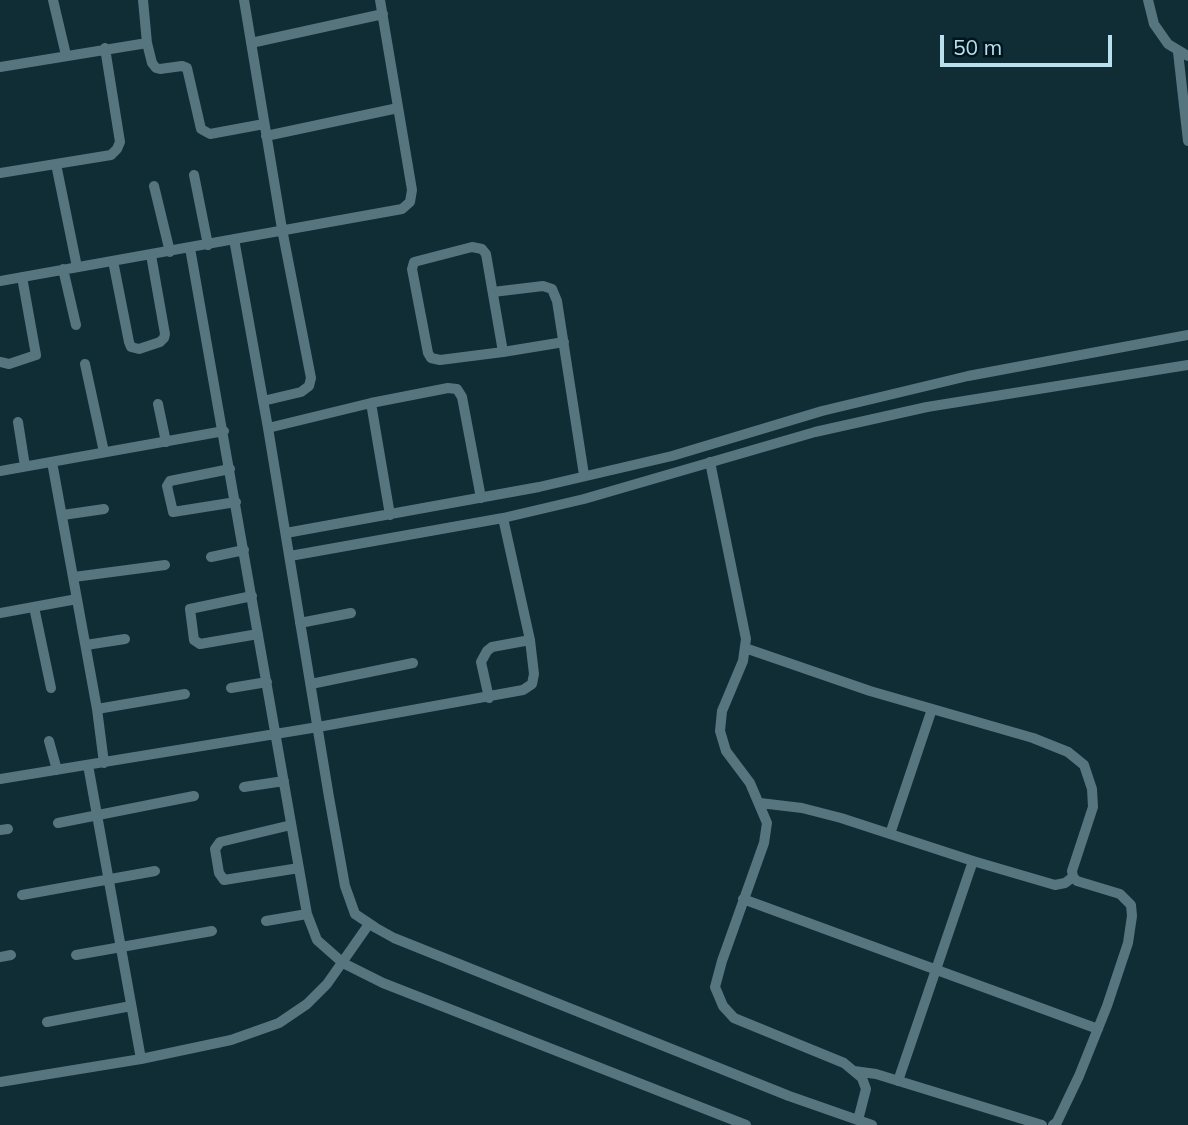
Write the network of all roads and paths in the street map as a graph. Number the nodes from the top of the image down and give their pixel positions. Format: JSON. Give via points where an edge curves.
{"nodes":[{"id":1,"x":52,"y":0,"type":"edge"},
{"id":2,"x":143,"y":0,"type":"edge"},
{"id":3,"x":244,"y":0,"type":"edge"},
{"id":4,"x":380,"y":0,"type":"edge"},
{"id":5,"x":1148,"y":0,"type":"edge"},
{"id":6,"x":383,"y":15,"type":"junction"},
{"id":7,"x":147,"y":43,"type":"junction"},
{"id":8,"x":251,"y":43,"type":"junction"},
{"id":9,"x":105,"y":48,"type":"junction"},
{"id":10,"x":1183,"y":54,"type":"edge"},
{"id":11,"x":66,"y":55,"type":"junction"},
{"id":12,"x":0,"y":67,"type":"edge"},
{"id":13,"x":398,"y":108,"type":"junction"},
{"id":14,"x":264,"y":124,"type":"junction"},
{"id":15,"x":266,"y":136,"type":"junction"},
{"id":16,"x":1188,"y":141,"type":"edge"},
{"id":17,"x":56,"y":164,"type":"junction"},
{"id":18,"x":0,"y":173,"type":"edge"},
{"id":19,"x":194,"y":175,"type":"dead end"},
{"id":20,"x":153,"y":186,"type":"dead end"},
{"id":21,"x":282,"y":229,"type":"junction"},
{"id":22,"x":234,"y":239,"type":"junction"},
{"id":23,"x":208,"y":245,"type":"junction"},
{"id":24,"x":190,"y":248,"type":"junction"},
{"id":25,"x":170,"y":252,"type":"junction"},
{"id":26,"x":151,"y":255,"type":"junction"},
{"id":27,"x":113,"y":261,"type":"junction"},
{"id":28,"x":77,"y":267,"type":"junction"},
{"id":29,"x":63,"y":269,"type":"junction"},
{"id":30,"x":22,"y":277,"type":"junction"},
{"id":31,"x":0,"y":281,"type":"edge"},
{"id":32,"x":493,"y":292,"type":"junction"},
{"id":33,"x":76,"y":325,"type":"dead end"},
{"id":34,"x":1188,"y":335,"type":"edge"},
{"id":35,"x":564,"y":342,"type":"junction"},
{"id":36,"x":503,"y":352,"type":"junction"},
{"id":37,"x":0,"y":362,"type":"edge"},
{"id":38,"x":85,"y":364,"type":"dead end"},
{"id":39,"x":1188,"y":365,"type":"edge"},
{"id":40,"x":263,"y":401,"type":"junction"},
{"id":41,"x":372,"y":403,"type":"junction"},
{"id":42,"x":158,"y":404,"type":"dead end"},
{"id":43,"x":18,"y":422,"type":"dead end"},
{"id":44,"x":268,"y":428,"type":"junction"},
{"id":45,"x":223,"y":431,"type":"junction"},
{"id":46,"x":166,"y":442,"type":"junction"},
{"id":47,"x":104,"y":452,"type":"junction"},
{"id":48,"x":710,"y":461,"type":"junction"},
{"id":49,"x":52,"y":462,"type":"junction"},
{"id":50,"x":24,"y":467,"type":"junction"},
{"id":51,"x":230,"y":469,"type":"junction"},
{"id":52,"x":0,"y":471,"type":"edge"},
{"id":53,"x":584,"y":475,"type":"junction"},
{"id":54,"x":481,"y":498,"type":"junction"},
{"id":55,"x":236,"y":502,"type":"junction"},
{"id":56,"x":104,"y":509,"type":"dead end"},
{"id":57,"x":63,"y":515,"type":"junction"},
{"id":58,"x":390,"y":515,"type":"junction"},
{"id":59,"x":503,"y":518,"type":"junction"},
{"id":60,"x":286,"y":533,"type":"junction"},
{"id":61,"x":244,"y":550,"type":"junction"},
{"id":62,"x":289,"y":556,"type":"junction"},
{"id":63,"x":211,"y":557,"type":"dead end"},
{"id":64,"x":165,"y":565,"type":"dead end"},
{"id":65,"x":74,"y":577,"type":"junction"},
{"id":66,"x":252,"y":596,"type":"junction"},
{"id":67,"x":77,"y":600,"type":"junction"},
{"id":68,"x":34,"y":607,"type":"junction"},
{"id":69,"x":0,"y":613,"type":"edge"},
{"id":70,"x":351,"y":613,"type":"dead end"},
{"id":71,"x":300,"y":623,"type":"junction"},
{"id":72,"x":258,"y":634,"type":"junction"},
{"id":73,"x":125,"y":639,"type":"dead end"},
{"id":74,"x":530,"y":640,"type":"junction"},
{"id":75,"x":86,"y":645,"type":"junction"},
{"id":76,"x":745,"y":648,"type":"junction"},
{"id":77,"x":414,"y":663,"type":"dead end"},
{"id":78,"x":267,"y":682,"type":"junction"},
{"id":79,"x":311,"y":684,"type":"junction"},
{"id":80,"x":51,"y":688,"type":"dead end"},
{"id":81,"x":231,"y":688,"type":"dead end"},
{"id":82,"x":186,"y":694,"type":"dead end"},
{"id":83,"x":489,"y":698,"type":"junction"},
{"id":84,"x":97,"y":709,"type":"junction"},
{"id":85,"x":932,"y":709,"type":"junction"},
{"id":86,"x":318,"y":727,"type":"junction"},
{"id":87,"x":275,"y":734,"type":"junction"},
{"id":88,"x":49,"y":741,"type":"dead end"},
{"id":89,"x":104,"y":763,"type":"junction"},
{"id":90,"x":88,"y":765,"type":"junction"},
{"id":91,"x":57,"y":770,"type":"junction"},
{"id":92,"x":0,"y":778,"type":"edge"},
{"id":93,"x":284,"y":781,"type":"junction"},
{"id":94,"x":244,"y":787,"type":"dead end"},
{"id":95,"x":194,"y":796,"type":"dead end"},
{"id":96,"x":760,"y":803,"type":"junction"},
{"id":97,"x":96,"y":815,"type":"junction"},
{"id":98,"x":58,"y":823,"type":"dead end"},
{"id":99,"x":291,"y":825,"type":"junction"},
{"id":100,"x":890,"y":834,"type":"junction"},
{"id":101,"x":973,"y":861,"type":"junction"},
{"id":102,"x":299,"y":868,"type":"junction"},
{"id":103,"x":155,"y":871,"type":"dead end"},
{"id":104,"x":1073,"y":877,"type":"junction"},
{"id":105,"x":108,"y":880,"type":"junction"},
{"id":106,"x":22,"y":895,"type":"dead end"},
{"id":107,"x":743,"y":899,"type":"junction"},
{"id":108,"x":307,"y":914,"type":"junction"},
{"id":109,"x":266,"y":921,"type":"dead end"},
{"id":110,"x":369,"y":924,"type":"junction"},
{"id":111,"x":212,"y":931,"type":"dead end"},
{"id":112,"x":120,"y":947,"type":"junction"},
{"id":113,"x":76,"y":955,"type":"dead end"},
{"id":114,"x":343,"y":963,"type":"junction"},
{"id":115,"x":935,"y":969,"type":"junction"},
{"id":116,"x":131,"y":1006,"type":"junction"},
{"id":117,"x":47,"y":1022,"type":"dead end"},
{"id":118,"x":1098,"y":1029,"type":"junction"},
{"id":119,"x":141,"y":1059,"type":"junction"},
{"id":120,"x":854,"y":1071,"type":"junction"},
{"id":121,"x":898,"y":1081,"type":"junction"},
{"id":122,"x":0,"y":1082,"type":"edge"},
{"id":123,"x":858,"y":1120,"type":"junction"},
{"id":124,"x":746,"y":1125,"type":"edge"},
{"id":125,"x":872,"y":1125,"type":"edge"},
{"id":126,"x":1042,"y":1125,"type":"edge"},
{"id":127,"x":1052,"y":1125,"type":"edge"}],
"edges":[{"from":1,"to":11,"type":"lane"},
{"from":2,"to":7,"type":"lane"},
{"from":3,"to":8,"type":"lane"},
{"from":4,"to":6,"type":"lane"},
{"from":5,"to":10,"type":"lane","via":[[1154,24],[1168,44]]},
{"from":6,"to":8,"type":"lane"},
{"from":6,"to":13,"type":"lane"},
{"from":7,"to":9,"type":"lane"},
{"from":7,"to":14,"type":"lane","via":[[156,68],[187,68],[205,132]]},
{"from":8,"to":14,"type":"lane"},
{"from":9,"to":11,"type":"lane"},
{"from":9,"to":17,"type":"lane","via":[[120,142],[111,155]]},
{"from":10,"to":16,"type":"lane"},
{"from":11,"to":12,"type":"lane"},
{"from":13,"to":15,"type":"lane"},
{"from":13,"to":21,"type":"lane","via":[[412,190],[410,202],[402,209]]},
{"from":14,"to":15,"type":"lane"},
{"from":15,"to":21,"type":"lane"},
{"from":17,"to":18,"type":"lane"},
{"from":17,"to":28,"type":"lane"},
{"from":19,"to":23,"type":"lane"},
{"from":20,"to":25,"type":"lane"},
{"from":21,"to":22,"type":"lane"},
{"from":21,"to":40,"type":"lane","via":[[311,378],[301,392]]},
{"from":22,"to":23,"type":"lane"},
{"from":22,"to":40,"type":"lane"},
{"from":23,"to":24,"type":"lane"},
{"from":24,"to":25,"type":"lane"},
{"from":24,"to":45,"type":"lane"},
{"from":25,"to":26,"type":"lane"},
{"from":26,"to":27,"type":"lane"},
{"from":26,"to":27,"type":"lane","via":[[165,334],[160,342],[139,349],[128,342]]},
{"from":27,"to":28,"type":"lane"},
{"from":28,"to":29,"type":"lane"},
{"from":29,"to":30,"type":"lane"},
{"from":29,"to":33,"type":"lane"},
{"from":30,"to":31,"type":"lane"},
{"from":30,"to":37,"type":"lane","via":[[36,355],[9,364]]},
{"from":32,"to":35,"type":"lane","via":[[552,289]]},
{"from":32,"to":36,"type":"lane"},
{"from":32,"to":36,"type":"lane","via":[[486,254],[478,247],[414,262],[431,358]]},
{"from":34,"to":53,"type":"lane","via":[[968,376],[822,411],[672,456]]},
{"from":35,"to":36,"type":"lane"},
{"from":35,"to":53,"type":"lane"},
{"from":38,"to":47,"type":"lane"},
{"from":39,"to":48,"type":"lane","via":[[927,407]]},
{"from":40,"to":44,"type":"lane"},
{"from":41,"to":44,"type":"lane"},
{"from":41,"to":54,"type":"lane","via":[[457,389]]},
{"from":41,"to":58,"type":"lane"},
{"from":42,"to":46,"type":"lane"},
{"from":43,"to":50,"type":"lane"},
{"from":44,"to":60,"type":"lane"},
{"from":45,"to":46,"type":"lane"},
{"from":45,"to":51,"type":"lane"},
{"from":46,"to":47,"type":"lane"},
{"from":47,"to":49,"type":"lane"},
{"from":48,"to":59,"type":"lane"},
{"from":48,"to":76,"type":"lane"},
{"from":49,"to":50,"type":"lane"},
{"from":49,"to":57,"type":"lane"},
{"from":50,"to":52,"type":"lane"},
{"from":51,"to":55,"type":"lane"},
{"from":51,"to":55,"type":"lane","via":[[170,481],[167,486],[173,512]]},
{"from":53,"to":54,"type":"lane"},
{"from":54,"to":58,"type":"lane"},
{"from":55,"to":61,"type":"lane"},
{"from":56,"to":57,"type":"lane"},
{"from":57,"to":65,"type":"lane"},
{"from":58,"to":60,"type":"lane"},
{"from":59,"to":62,"type":"lane"},
{"from":59,"to":74,"type":"lane"},
{"from":60,"to":62,"type":"lane"},
{"from":61,"to":63,"type":"lane"},
{"from":61,"to":66,"type":"lane"},
{"from":62,"to":71,"type":"lane"},
{"from":64,"to":65,"type":"lane"},
{"from":65,"to":67,"type":"lane"},
{"from":66,"to":72,"type":"lane"},
{"from":66,"to":72,"type":"lane","via":[[193,607],[193,631],[200,644]]},
{"from":67,"to":68,"type":"lane"},
{"from":67,"to":75,"type":"lane"},
{"from":68,"to":69,"type":"lane"},
{"from":68,"to":80,"type":"lane"},
{"from":70,"to":71,"type":"lane"},
{"from":71,"to":79,"type":"lane"},
{"from":72,"to":78,"type":"lane"},
{"from":73,"to":75,"type":"lane"},
{"from":74,"to":83,"type":"lane","via":[[532,684]]},
{"from":74,"to":83,"type":"lane","via":[[487,650],[481,662]]},
{"from":75,"to":84,"type":"lane"},
{"from":76,"to":85,"type":"lane"},
{"from":76,"to":96,"type":"lane","via":[[722,711],[720,732],[726,751]]},
{"from":77,"to":79,"type":"lane"},
{"from":78,"to":81,"type":"lane"},
{"from":78,"to":87,"type":"lane"},
{"from":79,"to":86,"type":"lane"},
{"from":82,"to":84,"type":"lane"},
{"from":83,"to":86,"type":"lane"},
{"from":84,"to":89,"type":"lane"},
{"from":85,"to":100,"type":"lane"},
{"from":85,"to":104,"type":"lane","via":[[1033,738],[1068,752],[1084,765],[1093,807]]},
{"from":86,"to":87,"type":"lane"},
{"from":86,"to":110,"type":"lane","via":[[345,886],[355,914]]},
{"from":87,"to":89,"type":"lane"},
{"from":87,"to":93,"type":"lane"},
{"from":88,"to":91,"type":"lane"},
{"from":89,"to":90,"type":"lane"},
{"from":90,"to":91,"type":"lane"},
{"from":90,"to":97,"type":"lane"},
{"from":91,"to":92,"type":"lane"},
{"from":93,"to":94,"type":"lane"},
{"from":93,"to":99,"type":"lane"},
{"from":95,"to":97,"type":"lane"},
{"from":96,"to":100,"type":"lane","via":[[802,808]]},
{"from":96,"to":107,"type":"lane","via":[[768,823]]},
{"from":97,"to":98,"type":"lane"},
{"from":97,"to":105,"type":"lane"},
{"from":99,"to":102,"type":"lane"},
{"from":99,"to":102,"type":"lane","via":[[220,842],[215,849],[219,873],[224,880]]},
{"from":100,"to":101,"type":"lane"},
{"from":101,"to":104,"type":"lane","via":[[1055,885]]},
{"from":101,"to":115,"type":"lane"},
{"from":102,"to":108,"type":"lane"},
{"from":103,"to":105,"type":"lane"},
{"from":104,"to":118,"type":"lane","via":[[1120,894],[1131,905],[1128,943]]},
{"from":105,"to":106,"type":"lane"},
{"from":105,"to":112,"type":"lane"},
{"from":107,"to":115,"type":"lane"},
{"from":107,"to":120,"type":"lane","via":[[716,987],[723,1006],[733,1018],[845,1063]]},
{"from":108,"to":109,"type":"lane"},
{"from":108,"to":114,"type":"lane","via":[[317,940]]},
{"from":110,"to":114,"type":"lane"},
{"from":110,"to":123,"type":"lane","via":[[394,938]]},
{"from":111,"to":112,"type":"lane"},
{"from":112,"to":113,"type":"lane"},
{"from":112,"to":116,"type":"lane"},
{"from":114,"to":119,"type":"lane","via":[[307,1004],[279,1023],[231,1040]]},
{"from":114,"to":124,"type":"lane","via":[[383,983]]},
{"from":115,"to":118,"type":"lane"},
{"from":115,"to":121,"type":"lane"},
{"from":116,"to":117,"type":"lane"},
{"from":116,"to":119,"type":"lane"},
{"from":118,"to":127,"type":"lane"},
{"from":119,"to":122,"type":"lane"},
{"from":120,"to":121,"type":"lane"},
{"from":120,"to":123,"type":"lane","via":[[866,1089]]},
{"from":121,"to":126,"type":"lane"},
{"from":123,"to":125,"type":"lane"}]}
